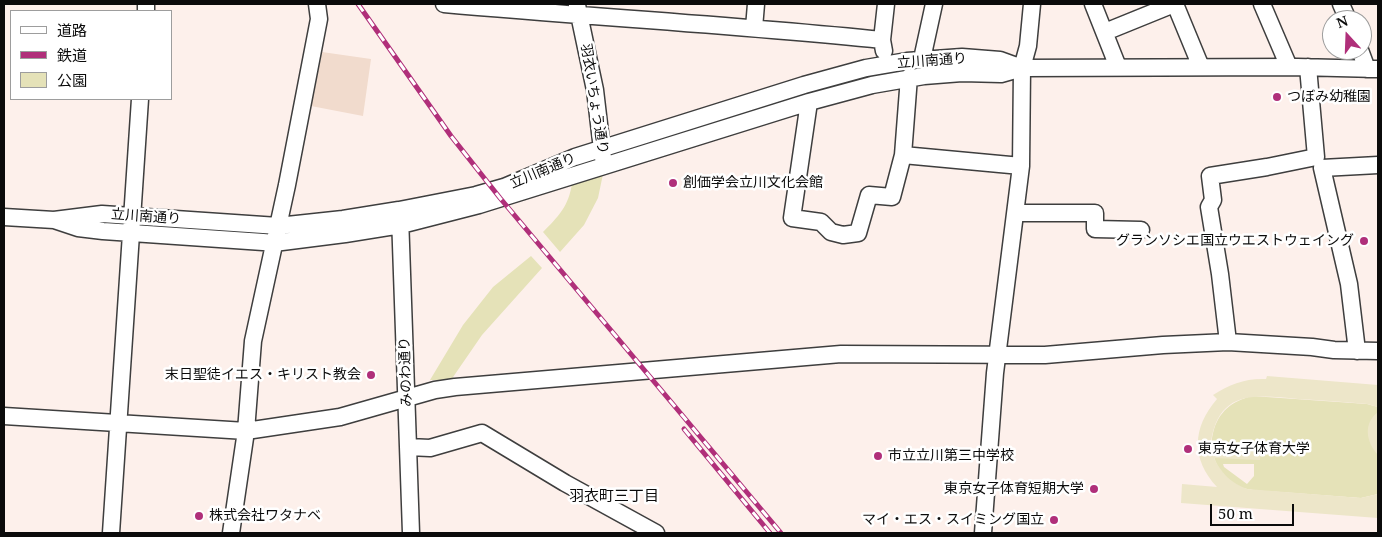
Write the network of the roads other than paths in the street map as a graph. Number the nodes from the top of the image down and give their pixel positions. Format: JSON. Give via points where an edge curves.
{"nodes":[{"id":1,"x":316,"y":4,"type":"edge"},
{"id":2,"x":444,"y":4,"type":"edge"},
{"id":3,"x":756,"y":4,"type":"edge"},
{"id":4,"x":886,"y":4,"type":"edge"},
{"id":5,"x":934,"y":4,"type":"edge"},
{"id":6,"x":1032,"y":4,"type":"edge"},
{"id":7,"x":1093,"y":4,"type":"edge"},
{"id":8,"x":1174,"y":4,"type":"edge"},
{"id":9,"x":1262,"y":4,"type":"edge"},
{"id":10,"x":578,"y":9,"type":"edge"},
{"id":11,"x":754,"y":28,"type":"junction"},
{"id":12,"x":1105,"y":32,"type":"junction"},
{"id":13,"x":882,"y":40,"type":"junction"},
{"id":14,"x":922,"y":59,"type":"junction"},
{"id":15,"x":886,"y":64,"type":"junction"},
{"id":16,"x":1118,"y":67,"type":"junction"},
{"id":17,"x":1201,"y":67,"type":"junction"},
{"id":18,"x":1289,"y":67,"type":"junction"},
{"id":19,"x":1308,"y":67,"type":"junction"},
{"id":20,"x":1022,"y":68,"type":"junction"},
{"id":21,"x":1373,"y":69,"type":"edge"},
{"id":22,"x":909,"y":78,"type":"junction"},
{"id":23,"x":888,"y":81,"type":"junction"},
{"id":24,"x":140,"y":100,"type":"edge"},
{"id":25,"x":809,"y":102,"type":"junction"},
{"id":26,"x":601,"y":148,"type":"junction"},
{"id":27,"x":903,"y":155,"type":"junction"},
{"id":28,"x":1378,"y":165,"type":"edge"},
{"id":29,"x":604,"y":166,"type":"junction"},
{"id":30,"x":1021,"y":166,"type":"junction"},
{"id":31,"x":1016,"y":213,"type":"junction"},
{"id":32,"x":132,"y":216,"type":"junction"},
{"id":33,"x":4,"y":217,"type":"edge"},
{"id":34,"x":400,"y":217,"type":"junction"},
{"id":35,"x":54,"y":220,"type":"junction"},
{"id":36,"x":278,"y":226,"type":"junction"},
{"id":37,"x":1141,"y":230,"type":"dead end"},
{"id":38,"x":131,"y":233,"type":"junction"},
{"id":39,"x":274,"y":242,"type":"junction"},
{"id":40,"x":1228,"y":342,"type":"junction"},
{"id":41,"x":1357,"y":351,"type":"junction"},
{"id":42,"x":1378,"y":351,"type":"edge"},
{"id":43,"x":998,"y":355,"type":"junction"},
{"id":44,"x":407,"y":398,"type":"junction"},
{"id":45,"x":4,"y":416,"type":"edge"},
{"id":46,"x":118,"y":423,"type":"junction"},
{"id":47,"x":246,"y":431,"type":"junction"},
{"id":48,"x":408,"y":447,"type":"junction"},
{"id":49,"x":111,"y":533,"type":"edge"},
{"id":50,"x":231,"y":533,"type":"edge"},
{"id":51,"x":411,"y":533,"type":"edge"},
{"id":52,"x":656,"y":533,"type":"edge"},
{"id":53,"x":983,"y":533,"type":"edge"}],
"edges":[{"from":1,"to":36,"type":"street","via":[[319,19]]},
{"from":2,"to":10,"type":"street","via":[[541,13]]},
{"from":3,"to":11,"type":"street"},
{"from":4,"to":13,"type":"street"},
{"from":5,"to":14,"type":"street"},
{"from":6,"to":20,"type":"street","via":[[1028,46]]},
{"from":7,"to":12,"type":"street"},
{"from":8,"to":12,"type":"street"},
{"from":8,"to":17,"type":"street"},
{"from":9,"to":18,"type":"street"},
{"from":10,"to":11,"type":"street"},
{"from":10,"to":26,"type":"street","name":"羽衣いちょう通り","via":[[595,90]]},
{"from":11,"to":13,"type":"street"},
{"from":12,"to":16,"type":"street"},
{"from":13,"to":15,"type":"street"},
{"from":14,"to":15,"type":"street","name":"立川南通り"},
{"from":14,"to":20,"type":"street","name":"立川南通り","via":[[962,57],[1000,60]]},
{"from":15,"to":23,"type":"street"},
{"from":15,"to":26,"type":"street","name":"立川南通り","via":[[848,72]]},
{"from":16,"to":17,"type":"street","name":"立川南通り"},
{"from":16,"to":20,"type":"street","name":"立川南通り"},
{"from":17,"to":18,"type":"street","name":"立川南通り"},
{"from":18,"to":19,"type":"street","name":"立川南通り"},
{"from":19,"to":21,"type":"street","name":"立川南通り"},
{"from":19,"to":40,"type":"street","via":[[1316,156],[1210,176],[1213,200],[1209,207]]},
{"from":20,"to":22,"type":"street","name":"立川南通り","via":[[1001,74],[962,73]]},
{"from":20,"to":30,"type":"street"},
{"from":22,"to":23,"type":"street","name":"立川南通り"},
{"from":22,"to":27,"type":"street"},
{"from":23,"to":25,"type":"street","name":"立川南通り"},
{"from":24,"to":32,"type":"street"},
{"from":25,"to":27,"type":"street","via":[[792,218],[821,222],[832,232],[843,235],[858,233],[869,195],[892,197]]},
{"from":25,"to":29,"type":"street","name":"立川南通り"},
{"from":26,"to":29,"type":"street","name":"羽衣いちょう通り"},
{"from":26,"to":34,"type":"street","name":"立川南通り","via":[[504,187]]},
{"from":27,"to":30,"type":"street"},
{"from":28,"to":41,"type":"street","via":[[1322,168],[1349,284]]},
{"from":29,"to":34,"type":"street","name":"立川南通り","via":[[479,206]]},
{"from":30,"to":31,"type":"street"},
{"from":31,"to":37,"type":"street","via":[[1095,213],[1095,229]]},
{"from":31,"to":43,"type":"street"},
{"from":32,"to":35,"type":"street","name":"立川南通り","via":[[102,214]]},
{"from":32,"to":36,"type":"street","name":"立川南通り"},
{"from":32,"to":38,"type":"street"},
{"from":33,"to":35,"type":"street","name":"立川南通り"},
{"from":34,"to":36,"type":"street","name":"立川南通り"},
{"from":34,"to":39,"type":"street","name":"立川南通り","via":[[345,234]]},
{"from":34,"to":44,"type":"street","name":"みのわ通り"},
{"from":35,"to":38,"type":"street","name":"立川南通り","via":[[78,228]]},
{"from":36,"to":39,"type":"street"},
{"from":38,"to":39,"type":"street","name":"立川南通り"},
{"from":38,"to":46,"type":"street"},
{"from":39,"to":47,"type":"street","via":[[253,340]]},
{"from":40,"to":41,"type":"street"},
{"from":40,"to":43,"type":"street","via":[[1045,355]]},
{"from":41,"to":42,"type":"street"},
{"from":43,"to":44,"type":"street","via":[[841,354],[455,387]]},
{"from":43,"to":53,"type":"street"},
{"from":44,"to":47,"type":"street","via":[[340,417]]},
{"from":44,"to":48,"type":"street","name":"みのわ通り"},
{"from":45,"to":46,"type":"street"},
{"from":46,"to":47,"type":"street"},
{"from":46,"to":49,"type":"street"},
{"from":47,"to":50,"type":"street"},
{"from":48,"to":51,"type":"street","name":"みのわ通り"},
{"from":48,"to":52,"type":"street","via":[[430,448],[482,433]]}]}
